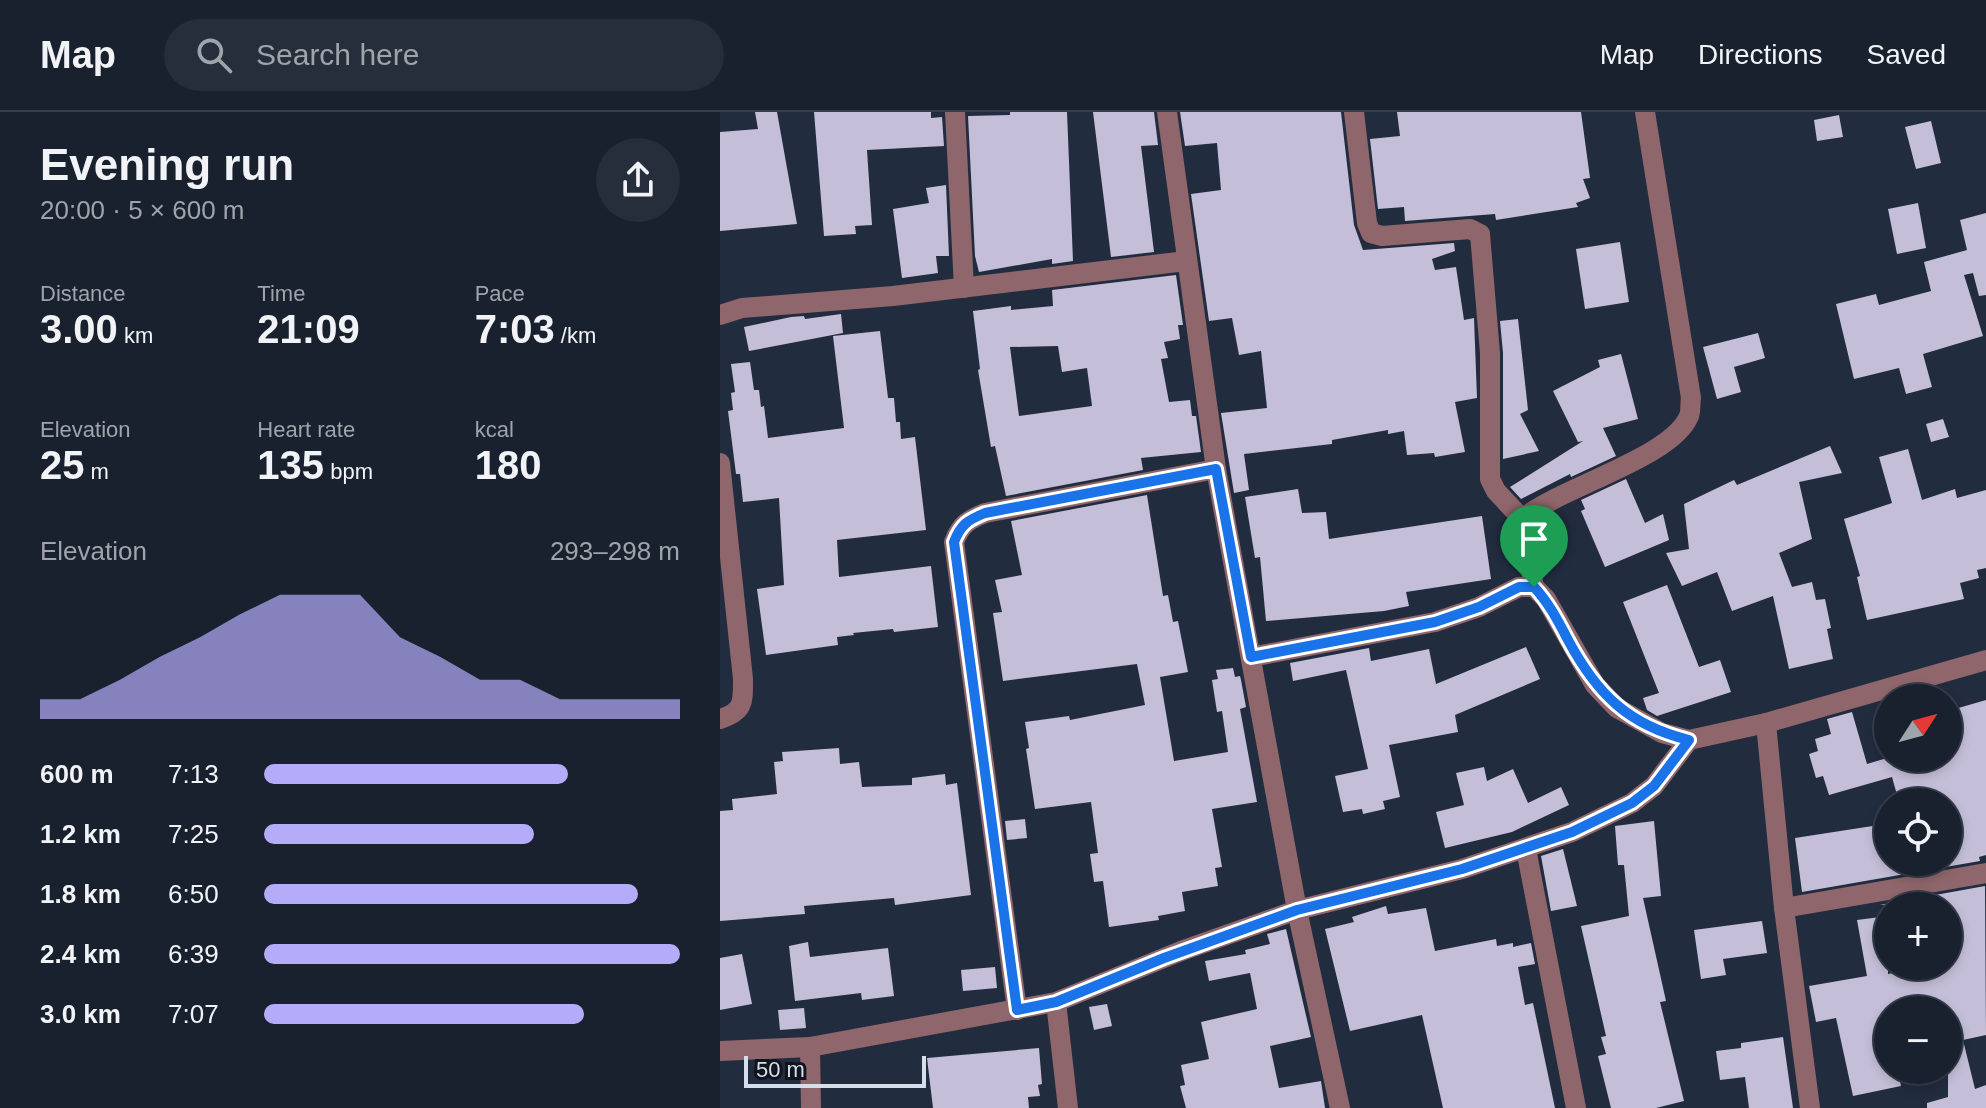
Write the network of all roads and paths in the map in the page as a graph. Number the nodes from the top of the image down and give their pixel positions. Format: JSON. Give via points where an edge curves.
{"nodes":[{"id":1,"x":955,"y":112,"type":"edge"},
{"id":2,"x":1167,"y":112,"type":"edge"},
{"id":3,"x":1354,"y":112,"type":"edge"},
{"id":4,"x":1645,"y":112,"type":"edge"},
{"id":5,"x":1186,"y":261,"type":"junction"},
{"id":6,"x":964,"y":288,"type":"junction"},
{"id":7,"x":720,"y":315,"type":"edge"},
{"id":8,"x":720,"y":463,"type":"edge"},
{"id":9,"x":1216,"y":469,"type":"junction"},
{"id":10,"x":1522,"y":519,"type":"junction"},
{"id":11,"x":1534,"y":587,"type":"junction"},
{"id":12,"x":1251,"y":657,"type":"junction"},
{"id":13,"x":1986,"y":660,"type":"edge"},
{"id":14,"x":720,"y":719,"type":"edge"},
{"id":15,"x":1766,"y":723,"type":"junction"},
{"id":16,"x":1689,"y":740,"type":"junction"},
{"id":17,"x":1526,"y":849,"type":"junction"},
{"id":18,"x":1986,"y":873,"type":"edge"},
{"id":19,"x":1784,"y":908,"type":"junction"},
{"id":20,"x":1297,"y":910,"type":"junction"},
{"id":21,"x":1056,"y":1002,"type":"junction"},
{"id":22,"x":1017,"y":1010,"type":"junction"},
{"id":23,"x":810,"y":1047,"type":"junction"},
{"id":24,"x":720,"y":1051,"type":"edge"},
{"id":25,"x":811,"y":1108,"type":"edge"},
{"id":26,"x":1068,"y":1108,"type":"edge"},
{"id":27,"x":1340,"y":1108,"type":"edge"},
{"id":28,"x":1576,"y":1108,"type":"edge"},
{"id":29,"x":1810,"y":1108,"type":"edge"}],
"edges":[{"from":1,"to":6,"type":"street"},
{"from":2,"to":5,"type":"street"},
{"from":3,"to":10,"type":"street","via":[[1371,233],[1470,229],[1480,234],[1490,353],[1490,479]]},
{"from":4,"to":10,"type":"street","via":[[1691,398],[1688,417],[1643,457]]},
{"from":5,"to":6,"type":"street"},
{"from":5,"to":9,"type":"street"},
{"from":6,"to":7,"type":"street","via":[[742,308]]},
{"from":8,"to":14,"type":"street","via":[[743,679],[743,703]]},
{"from":9,"to":12,"type":"street"},
{"from":9,"to":22,"type":"street","via":[[985,513],[959,528],[954,542]]},
{"from":10,"to":11,"type":"street"},
{"from":11,"to":12,"type":"street","via":[[1519,587],[1435,622]]},
{"from":11,"to":16,"type":"street","via":[[1595,685],[1617,708],[1662,733]]},
{"from":12,"to":20,"type":"street"},
{"from":13,"to":15,"type":"street"},
{"from":15,"to":16,"type":"street"},
{"from":15,"to":19,"type":"street"},
{"from":16,"to":17,"type":"street","via":[[1654,786],[1632,803]]},
{"from":17,"to":20,"type":"street"},
{"from":17,"to":28,"type":"street"},
{"from":18,"to":19,"type":"street"},
{"from":19,"to":29,"type":"street"},
{"from":20,"to":21,"type":"street"},
{"from":20,"to":27,"type":"street"},
{"from":21,"to":22,"type":"street"},
{"from":21,"to":26,"type":"street"},
{"from":22,"to":23,"type":"street"},
{"from":23,"to":24,"type":"street"},
{"from":23,"to":25,"type":"street"}]}
